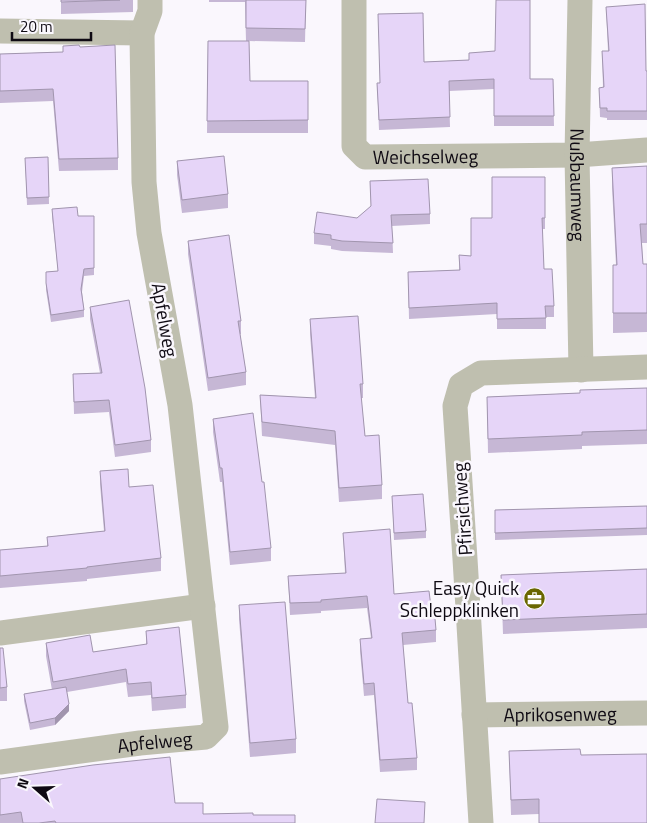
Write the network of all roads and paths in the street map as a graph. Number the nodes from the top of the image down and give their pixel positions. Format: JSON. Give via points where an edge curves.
{"nodes":[{"id":1,"x":150,"y":0,"type":"edge"},
{"id":2,"x":354,"y":0,"type":"edge"},
{"id":3,"x":580,"y":0,"type":"edge"},
{"id":4,"x":0,"y":31,"type":"edge"},
{"id":5,"x":142,"y":33,"type":"junction"},
{"id":6,"x":647,"y":150,"type":"edge"},
{"id":7,"x":577,"y":155,"type":"junction"},
{"id":8,"x":647,"y":367,"type":"edge"},
{"id":9,"x":580,"y":370,"type":"junction"},
{"id":10,"x":203,"y":606,"type":"junction"},
{"id":11,"x":0,"y":633,"type":"edge"},
{"id":12,"x":647,"y":713,"type":"edge"},
{"id":13,"x":474,"y":715,"type":"junction"},
{"id":14,"x":0,"y":762,"type":"edge"},
{"id":15,"x":481,"y":823,"type":"edge"}],
"edges":[{"from":1,"to":5,"type":"street","name":"Apfelweg","via":[[150,11]]},
{"from":2,"to":7,"type":"street","name":"Weichselweg","via":[[354,146],[365,157]]},
{"from":3,"to":7,"type":"street","name":"Nußbaumweg"},
{"from":4,"to":5,"type":"street"},
{"from":5,"to":10,"type":"street","name":"Apfelweg","via":[[144,182],[149,233],[180,405]]},
{"from":6,"to":7,"type":"street","name":"Weichselweg"},
{"from":7,"to":9,"type":"street","name":"Nußbaumweg"},
{"from":8,"to":9,"type":"street","name":"Pfirsichweg"},
{"from":9,"to":13,"type":"street","name":"Pfirsichweg","via":[[481,374],[461,386],[459,392],[455,406]]},
{"from":10,"to":11,"type":"street"},
{"from":10,"to":14,"type":"street","name":"Apfelweg","via":[[216,727],[206,737]]},
{"from":12,"to":13,"type":"street","name":"Aprikosenweg"},
{"from":13,"to":15,"type":"street","name":"Pfirsichweg"}]}
